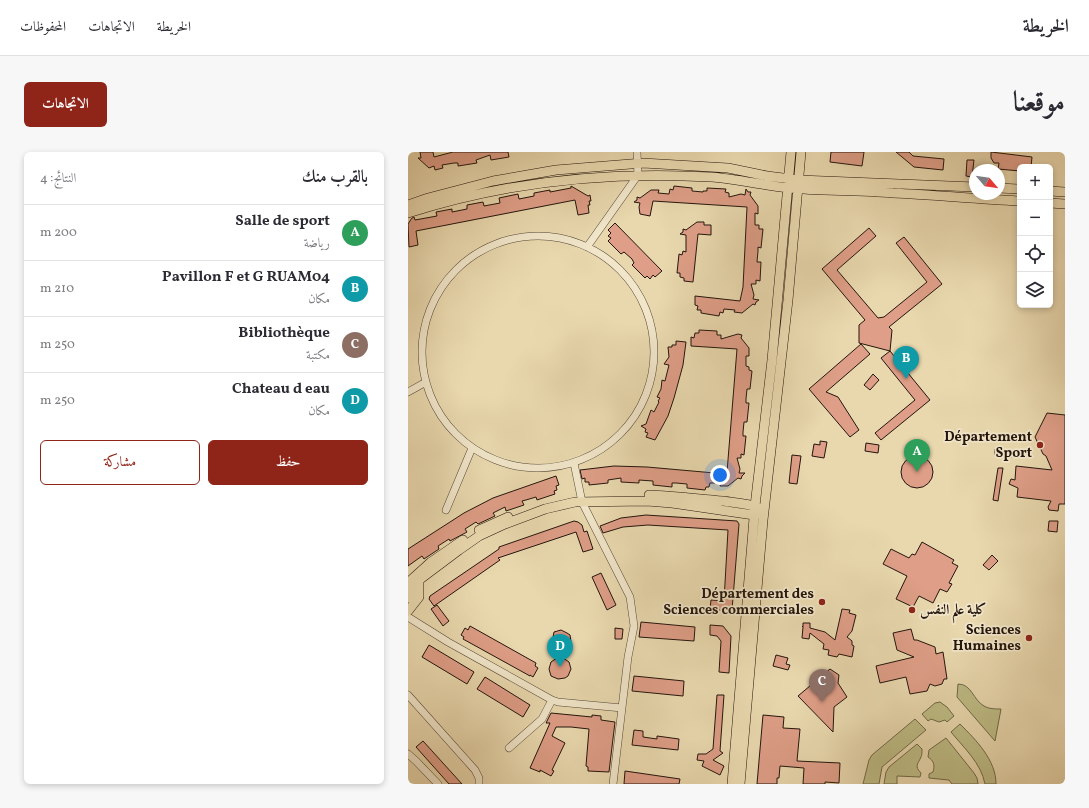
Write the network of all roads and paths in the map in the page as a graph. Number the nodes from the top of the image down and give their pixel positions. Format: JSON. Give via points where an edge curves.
{"nodes":[{"id":1,"x":638,"y":152,"type":"edge"},
{"id":2,"x":791,"y":152,"type":"edge"},
{"id":3,"x":801,"y":152,"type":"edge"},
{"id":4,"x":637,"y":164,"type":"junction"},
{"id":5,"x":638,"y":175,"type":"junction"},
{"id":6,"x":788,"y":184,"type":"junction"},
{"id":7,"x":798,"y":184,"type":"junction"},
{"id":8,"x":969,"y":187,"type":"edge"},
{"id":9,"x":1005,"y":188,"type":"edge"},
{"id":10,"x":1017,"y":189,"type":"edge"},
{"id":11,"x":1053,"y":191,"type":"edge"},
{"id":12,"x":1065,"y":192,"type":"edge"},
{"id":13,"x":1017,"y":202,"type":"edge"},
{"id":14,"x":1053,"y":203,"type":"edge"},
{"id":15,"x":1065,"y":204,"type":"edge"},
{"id":16,"x":408,"y":205,"type":"edge"},
{"id":17,"x":408,"y":213,"type":"edge"},
{"id":18,"x":587,"y":247,"type":"junction"},
{"id":19,"x":426,"y":382,"type":"junction"},
{"id":20,"x":408,"y":392,"type":"edge"},
{"id":21,"x":472,"y":448,"type":"junction"},
{"id":22,"x":574,"y":463,"type":"junction"},
{"id":23,"x":581,"y":499,"type":"junction"},
{"id":24,"x":446,"y":510,"type":"dead end"},
{"id":25,"x":754,"y":510,"type":"junction"},
{"id":26,"x":764,"y":511,"type":"junction"},
{"id":27,"x":408,"y":598,"type":"edge"},
{"id":28,"x":408,"y":611,"type":"edge"},
{"id":29,"x":408,"y":617,"type":"edge"},
{"id":30,"x":408,"y":694,"type":"edge"},
{"id":31,"x":552,"y":700,"type":"junction"},
{"id":32,"x":622,"y":708,"type":"junction"},
{"id":33,"x":509,"y":748,"type":"dead end"},
{"id":34,"x":408,"y":754,"type":"edge"},
{"id":35,"x":438,"y":784,"type":"edge"},
{"id":36,"x":479,"y":784,"type":"edge"},
{"id":37,"x":613,"y":784,"type":"edge"},
{"id":38,"x":732,"y":784,"type":"edge"},
{"id":39,"x":740,"y":784,"type":"edge"}],
"edges":[{"from":1,"to":4,"type":"street"},
{"from":2,"to":6,"type":"main road"},
{"from":3,"to":7,"type":"main road"},
{"from":4,"to":5,"type":"street"},
{"from":4,"to":6,"type":"main road","via":[[728,168]]},
{"from":4,"to":16,"type":"main road","via":[[556,170],[493,181]]},
{"from":5,"to":6,"type":"main road","via":[[713,177]]},
{"from":5,"to":17,"type":"main road","via":[[572,178],[504,188]]},
{"from":5,"to":18,"type":"street"},
{"from":6,"to":7,"type":"main road"},
{"from":6,"to":25,"type":"main road","via":[[772,360]]},
{"from":7,"to":8,"type":"main road"},
{"from":7,"to":13,"type":"main road"},
{"from":7,"to":26,"type":"main road","via":[[788,300]]},
{"from":9,"to":10,"type":"main road"},
{"from":11,"to":12,"type":"main road"},
{"from":14,"to":15,"type":"main road"},
{"from":18,"to":19,"type":"street","via":[[558,238],[527,237],[497,244],[470,259],[448,280],[432,307],[424,336]]},
{"from":18,"to":22,"type":"street","via":[[613,263],[636,288],[652,328],[654,359],[645,396],[625,429],[610,444]]},
{"from":19,"to":20,"type":"street"},
{"from":19,"to":21,"type":"street","via":[[442,417]]},
{"from":21,"to":22,"type":"street","via":[[499,462],[521,467],[544,468]]},
{"from":21,"to":24,"type":"street"},
{"from":22,"to":23,"type":"street"},
{"from":23,"to":25,"type":"main road","via":[[647,501]]},
{"from":23,"to":27,"type":"main road","via":[[555,500],[495,521],[475,532],[431,562],[411,580],[412,594]]},
{"from":23,"to":28,"type":"main road","via":[[545,509],[479,536],[419,580],[419,598]]},
{"from":23,"to":32,"type":"street","via":[[630,597],[634,626]]},
{"from":25,"to":26,"type":"main road"},
{"from":25,"to":38,"type":"main road"},
{"from":26,"to":39,"type":"main road"},
{"from":29,"to":31,"type":"street"},
{"from":30,"to":36,"type":"street","via":[[475,770]]},
{"from":31,"to":32,"type":"street"},
{"from":31,"to":33,"type":"street","via":[[536,726]]},
{"from":32,"to":37,"type":"street"},
{"from":34,"to":35,"type":"street"}]}
